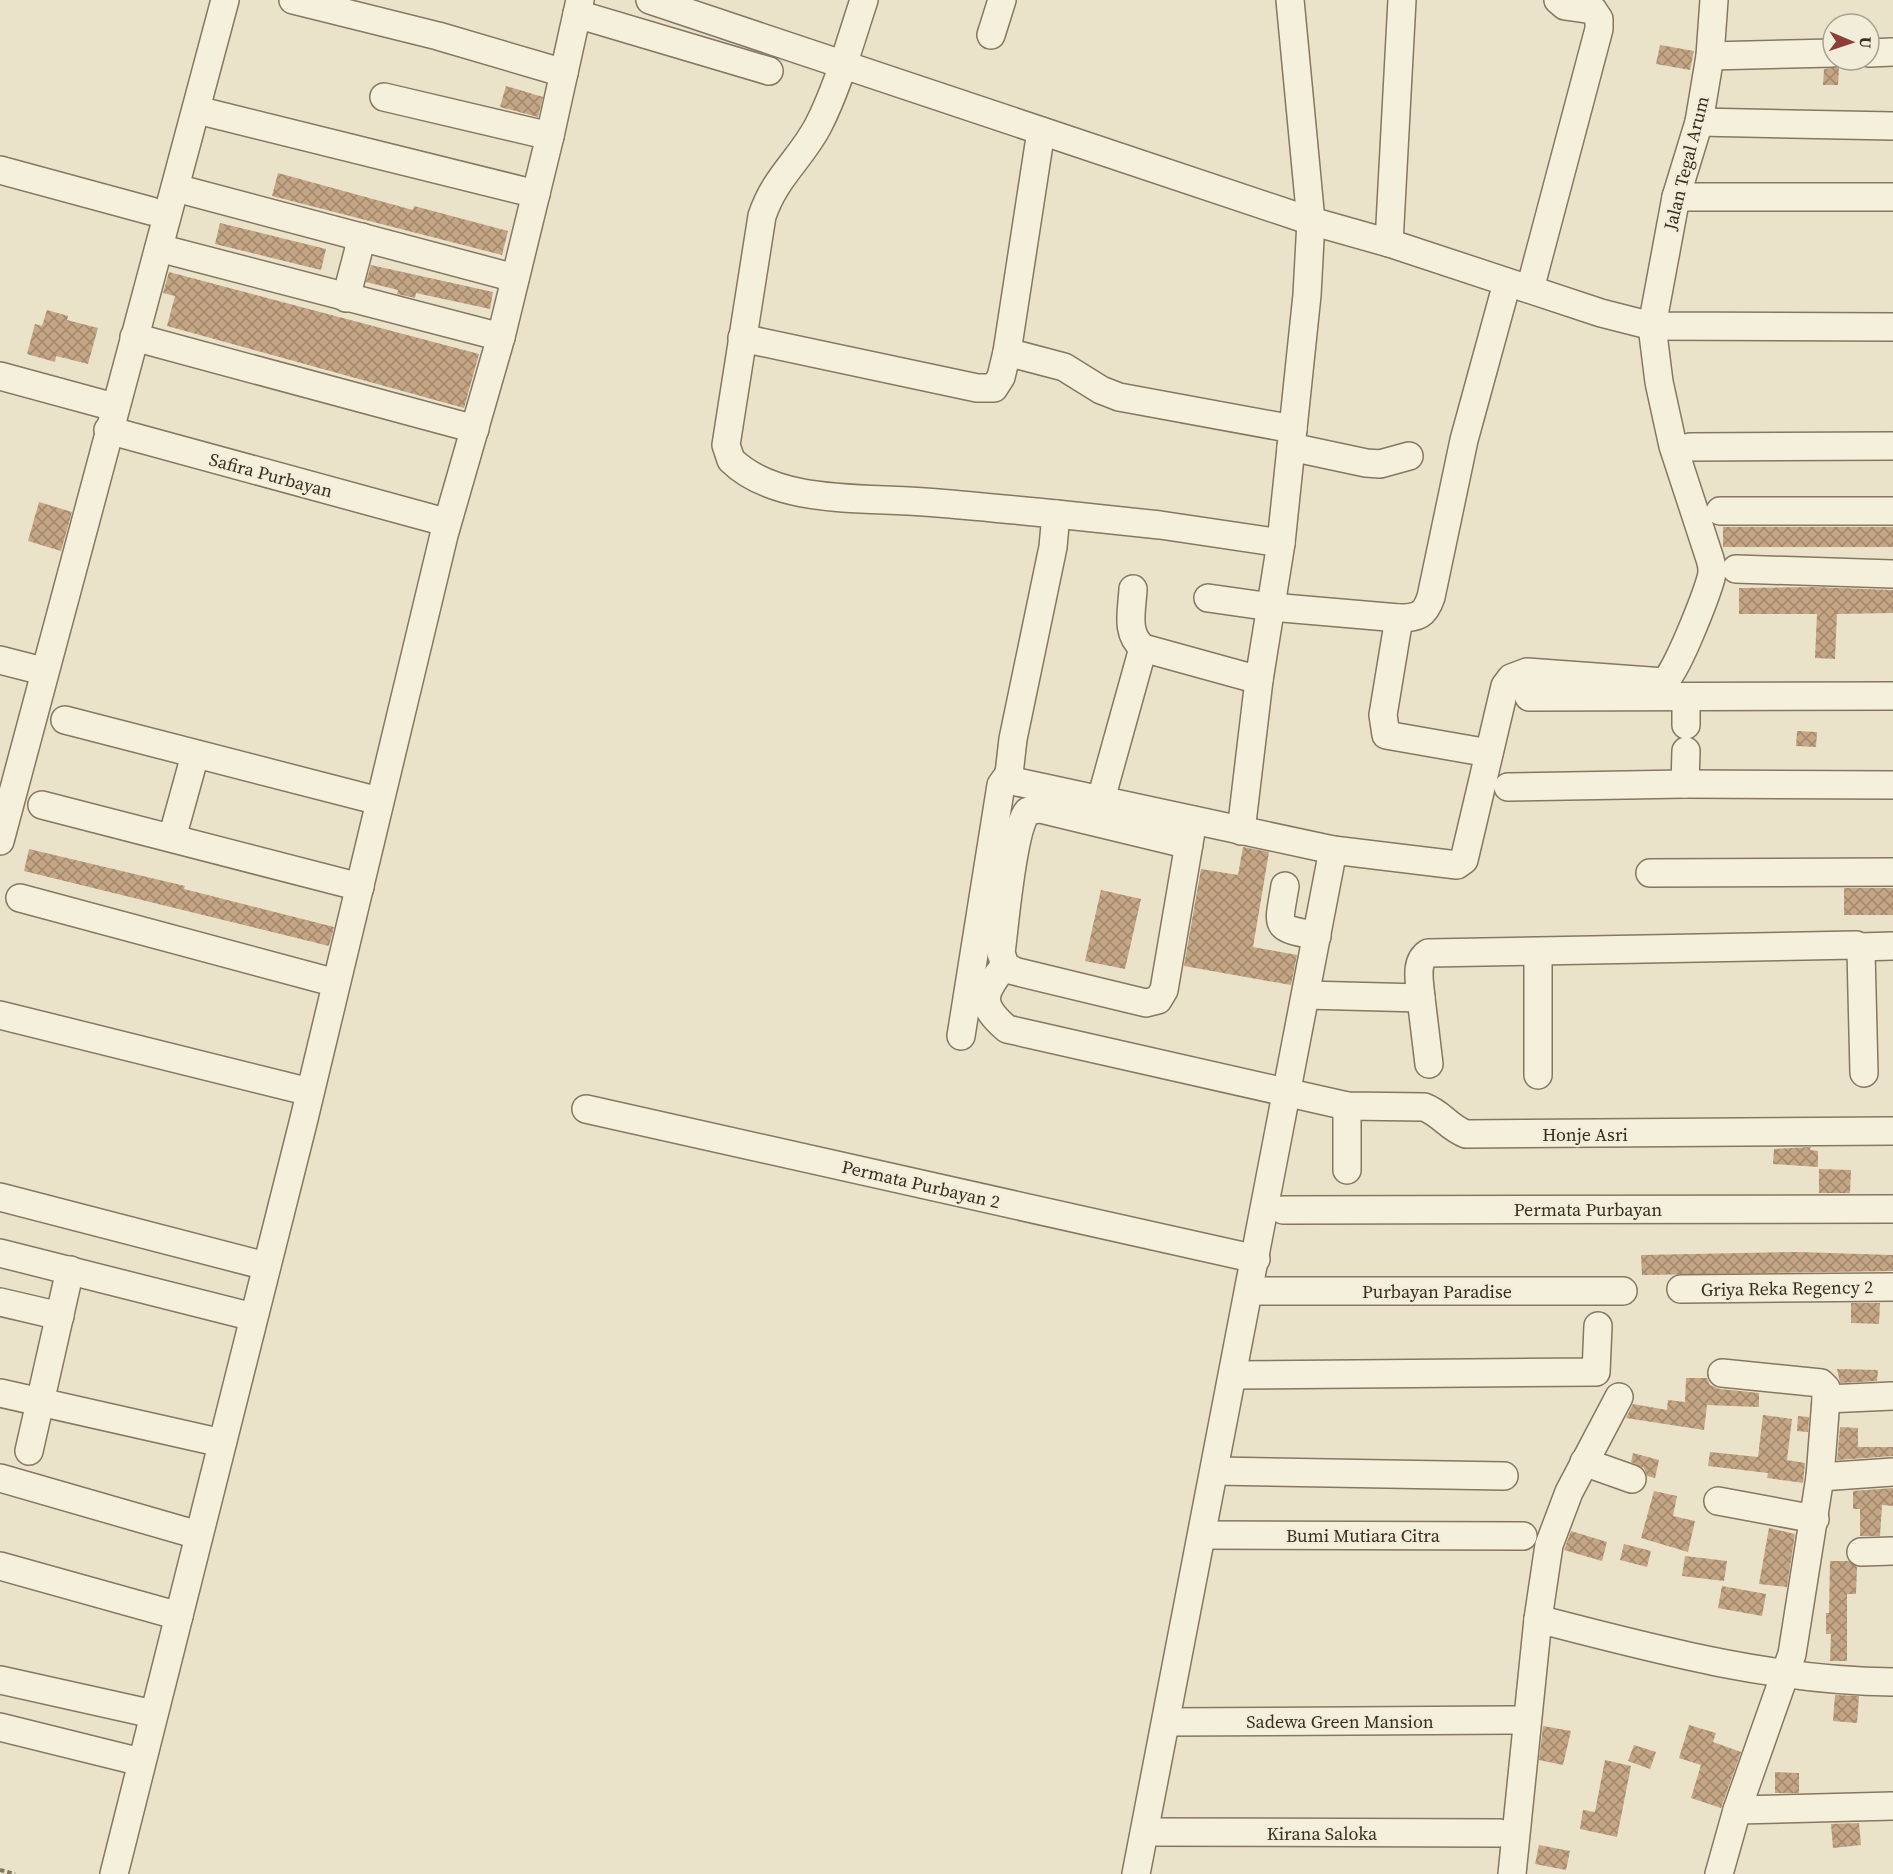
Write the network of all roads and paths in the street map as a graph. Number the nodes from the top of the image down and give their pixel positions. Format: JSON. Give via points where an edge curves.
{"nodes":[{"id":1,"x":225,"y":0,"type":"edge"},
{"id":2,"x":293,"y":0,"type":"edge"},
{"id":3,"x":650,"y":0,"type":"edge"},
{"id":4,"x":864,"y":0,"type":"edge"},
{"id":5,"x":1002,"y":0,"type":"edge"},
{"id":6,"x":1290,"y":0,"type":"edge"},
{"id":7,"x":1402,"y":0,"type":"edge"},
{"id":8,"x":1558,"y":0,"type":"edge"},
{"id":9,"x":1714,"y":0,"type":"edge"},
{"id":10,"x":578,"y":7,"type":"edge"},
{"id":11,"x":991,"y":35,"type":"dead end"},
{"id":12,"x":1821,"y":53,"type":"edge"},
{"id":13,"x":1710,"y":56,"type":"junction"},
{"id":14,"x":841,"y":64,"type":"junction"},
{"id":15,"x":769,"y":71,"type":"dead end"},
{"id":16,"x":564,"y":73,"type":"junction"},
{"id":17,"x":384,"y":97,"type":"dead end"},
{"id":18,"x":197,"y":110,"type":"junction"},
{"id":19,"x":1699,"y":122,"type":"junction"},
{"id":20,"x":1893,"y":126,"type":"edge"},
{"id":21,"x":1041,"y":131,"type":"junction"},
{"id":22,"x":550,"y":136,"type":"junction"},
{"id":23,"x":0,"y":170,"type":"edge"},
{"id":24,"x":176,"y":188,"type":"junction"},
{"id":25,"x":536,"y":194,"type":"junction"},
{"id":26,"x":1676,"y":197,"type":"junction"},
{"id":27,"x":1893,"y":197,"type":"edge"},
{"id":28,"x":151,"y":211,"type":"dead end"},
{"id":29,"x":1311,"y":221,"type":"junction"},
{"id":30,"x":362,"y":237,"type":"junction"},
{"id":31,"x":1389,"y":243,"type":"junction"},
{"id":32,"x":159,"y":248,"type":"junction"},
{"id":33,"x":515,"y":278,"type":"junction"},
{"id":34,"x":1518,"y":286,"type":"junction"},
{"id":35,"x":346,"y":298,"type":"junction"},
{"id":36,"x":1652,"y":326,"type":"junction"},
{"id":37,"x":1893,"y":327,"type":"edge"},
{"id":38,"x":134,"y":337,"type":"junction"},
{"id":39,"x":501,"y":337,"type":"junction"},
{"id":40,"x":742,"y":338,"type":"junction"},
{"id":41,"x":1007,"y":352,"type":"junction"},
{"id":42,"x":0,"y":376,"type":"edge"},
{"id":43,"x":111,"y":419,"type":"junction"},
{"id":44,"x":475,"y":429,"type":"junction"},
{"id":45,"x":1292,"y":438,"type":"junction"},
{"id":46,"x":1893,"y":446,"type":"edge"},
{"id":47,"x":1690,"y":447,"type":"dead end"},
{"id":48,"x":1409,"y":456,"type":"dead end"},
{"id":49,"x":1893,"y":510,"type":"edge"},
{"id":50,"x":1720,"y":511,"type":"dead end"},
{"id":51,"x":1056,"y":514,"type":"junction"},
{"id":52,"x":434,"y":519,"type":"dead end"},
{"id":53,"x":1281,"y":543,"type":"junction"},
{"id":54,"x":1736,"y":568,"type":"dead end"},
{"id":55,"x":1893,"y":574,"type":"edge"},
{"id":56,"x":1133,"y":589,"type":"dead end"},
{"id":57,"x":1208,"y":598,"type":"dead end"},
{"id":58,"x":1270,"y":607,"type":"junction"},
{"id":59,"x":1399,"y":618,"type":"junction"},
{"id":60,"x":1143,"y":648,"type":"junction"},
{"id":61,"x":0,"y":660,"type":"edge"},
{"id":62,"x":35,"y":669,"type":"dead end"},
{"id":63,"x":1259,"y":680,"type":"junction"},
{"id":64,"x":1893,"y":696,"type":"edge"},
{"id":65,"x":1529,"y":697,"type":"dead end"},
{"id":66,"x":1686,"y":698,"type":"junction"},
{"id":67,"x":65,"y":720,"type":"dead end"},
{"id":68,"x":1489,"y":753,"type":"junction"},
{"id":69,"x":195,"y":755,"type":"junction"},
{"id":70,"x":1009,"y":774,"type":"junction"},
{"id":71,"x":1685,"y":784,"type":"junction"},
{"id":72,"x":1893,"y":785,"type":"edge"},
{"id":73,"x":1508,"y":787,"type":"dead end"},
{"id":74,"x":1101,"y":799,"type":"junction"},
{"id":75,"x":379,"y":801,"type":"junction"},
{"id":76,"x":42,"y":805,"type":"dead end"},
{"id":77,"x":1241,"y":831,"type":"junction"},
{"id":78,"x":1191,"y":832,"type":"junction"},
{"id":79,"x":172,"y":838,"type":"junction"},
{"id":80,"x":0,"y":841,"type":"edge"},
{"id":81,"x":1333,"y":850,"type":"junction"},
{"id":82,"x":1003,"y":853,"type":"junction"},
{"id":83,"x":1893,"y":872,"type":"edge"},
{"id":84,"x":1650,"y":873,"type":"dead end"},
{"id":85,"x":1285,"y":886,"type":"dead end"},
{"id":86,"x":360,"y":887,"type":"junction"},
{"id":87,"x":20,"y":898,"type":"dead end"},
{"id":88,"x":1317,"y":936,"type":"junction"},
{"id":89,"x":1893,"y":946,"type":"edge"},
{"id":90,"x":1859,"y":947,"type":"junction"},
{"id":91,"x":1538,"y":952,"type":"junction"},
{"id":92,"x":1005,"y":965,"type":"junction"},
{"id":93,"x":336,"y":983,"type":"junction"},
{"id":94,"x":1306,"y":995,"type":"junction"},
{"id":95,"x":1421,"y":998,"type":"junction"},
{"id":96,"x":0,"y":1015,"type":"edge"},
{"id":97,"x":961,"y":1036,"type":"dead end"},
{"id":98,"x":1429,"y":1064,"type":"dead end"},
{"id":99,"x":1864,"y":1073,"type":"dead end"},
{"id":100,"x":1538,"y":1076,"type":"dead end"},
{"id":101,"x":310,"y":1092,"type":"junction"},
{"id":102,"x":1287,"y":1094,"type":"junction"},
{"id":103,"x":1347,"y":1106,"type":"junction"},
{"id":104,"x":586,"y":1109,"type":"dead end"},
{"id":105,"x":1893,"y":1131,"type":"edge"},
{"id":106,"x":1347,"y":1170,"type":"dead end"},
{"id":107,"x":0,"y":1197,"type":"edge"},
{"id":108,"x":1893,"y":1209,"type":"edge"},
{"id":109,"x":1283,"y":1210,"type":"dead end"},
{"id":110,"x":0,"y":1253,"type":"edge"},
{"id":111,"x":1257,"y":1259,"type":"junction"},
{"id":112,"x":266,"y":1266,"type":"junction"},
{"id":113,"x":70,"y":1270,"type":"junction"},
{"id":114,"x":1893,"y":1287,"type":"edge"},
{"id":115,"x":1681,"y":1289,"type":"dead end"},
{"id":116,"x":1250,"y":1291,"type":"junction"},
{"id":117,"x":1623,"y":1291,"type":"dead end"},
{"id":118,"x":0,"y":1302,"type":"edge"},
{"id":119,"x":60,"y":1316,"type":"junction"},
{"id":120,"x":253,"y":1317,"type":"junction"},
{"id":121,"x":1598,"y":1326,"type":"dead end"},
{"id":122,"x":1722,"y":1373,"type":"dead end"},
{"id":123,"x":1234,"y":1375,"type":"junction"},
{"id":124,"x":0,"y":1393,"type":"edge"},
{"id":125,"x":1893,"y":1396,"type":"edge"},
{"id":126,"x":1619,"y":1397,"type":"dead end"},
{"id":127,"x":1826,"y":1399,"type":"junction"},
{"id":128,"x":41,"y":1402,"type":"junction"},
{"id":129,"x":222,"y":1443,"type":"junction"},
{"id":130,"x":29,"y":1451,"type":"dead end"},
{"id":131,"x":1584,"y":1462,"type":"junction"},
{"id":132,"x":1215,"y":1471,"type":"junction"},
{"id":133,"x":1893,"y":1472,"type":"edge"},
{"id":134,"x":1504,"y":1476,"type":"dead end"},
{"id":135,"x":1820,"y":1477,"type":"junction"},
{"id":136,"x":0,"y":1478,"type":"edge"},
{"id":137,"x":1632,"y":1479,"type":"dead end"},
{"id":138,"x":1718,"y":1501,"type":"dead end"},
{"id":139,"x":1815,"y":1519,"type":"junction"},
{"id":140,"x":198,"y":1535,"type":"junction"},
{"id":141,"x":1203,"y":1535,"type":"junction"},
{"id":142,"x":1523,"y":1536,"type":"dead end"},
{"id":143,"x":1893,"y":1551,"type":"edge"},
{"id":144,"x":1861,"y":1552,"type":"dead end"},
{"id":145,"x":0,"y":1566,"type":"edge"},
{"id":146,"x":179,"y":1616,"type":"junction"},
{"id":147,"x":1538,"y":1619,"type":"junction"},
{"id":148,"x":1786,"y":1673,"type":"junction"},
{"id":149,"x":0,"y":1680,"type":"edge"},
{"id":150,"x":1893,"y":1682,"type":"edge"},
{"id":151,"x":153,"y":1714,"type":"junction"},
{"id":152,"x":1513,"y":1720,"type":"dead end"},
{"id":153,"x":1166,"y":1722,"type":"junction"},
{"id":154,"x":0,"y":1727,"type":"edge"},
{"id":155,"x":141,"y":1762,"type":"junction"},
{"id":156,"x":1893,"y":1806,"type":"edge"},
{"id":157,"x":1737,"y":1810,"type":"junction"},
{"id":158,"x":1144,"y":1832,"type":"junction"},
{"id":159,"x":1499,"y":1833,"type":"dead end"},
{"id":160,"x":0,"y":1870,"type":"edge"},
{"id":161,"x":15,"y":1874,"type":"edge"},
{"id":162,"x":114,"y":1874,"type":"edge"},
{"id":163,"x":1136,"y":1874,"type":"edge"},
{"id":164,"x":1512,"y":1874,"type":"edge"},
{"id":165,"x":1719,"y":1874,"type":"edge"}],
"edges":[{"from":1,"to":18,"type":"street"},
{"from":2,"to":16,"type":"street"},
{"from":3,"to":14,"type":"street"},
{"from":4,"to":14,"type":"street"},
{"from":5,"to":11,"type":"street"},
{"from":6,"to":29,"type":"street"},
{"from":7,"to":31,"type":"street"},
{"from":8,"to":34,"type":"street","via":[[1565,6],[1593,10],[1599,19],[1599,29]]},
{"from":9,"to":13,"type":"street","name":"Jalan Tegal Arum"},
{"from":10,"to":15,"type":"street"},
{"from":10,"to":16,"type":"street"},
{"from":12,"to":13,"type":"street"},
{"from":13,"to":19,"type":"street","name":"Jalan Tegal Arum"},
{"from":14,"to":21,"type":"street"},
{"from":14,"to":40,"type":"street","via":[[818,125],[768,197]]},
{"from":16,"to":22,"type":"street"},
{"from":17,"to":22,"type":"street"},
{"from":18,"to":24,"type":"street"},
{"from":18,"to":25,"type":"street"},
{"from":19,"to":20,"type":"street"},
{"from":19,"to":26,"type":"street","name":"Jalan Tegal Arum"},
{"from":21,"to":29,"type":"street"},
{"from":21,"to":41,"type":"street"},
{"from":22,"to":25,"type":"street"},
{"from":23,"to":28,"type":"street"},
{"from":24,"to":30,"type":"street"},
{"from":24,"to":32,"type":"street"},
{"from":25,"to":33,"type":"street"},
{"from":26,"to":27,"type":"street"},
{"from":26,"to":36,"type":"street","name":"Jalan Tegal Arum"},
{"from":29,"to":31,"type":"street"},
{"from":29,"to":45,"type":"street","via":[[1302,361]]},
{"from":30,"to":33,"type":"street"},
{"from":30,"to":35,"type":"street"},
{"from":31,"to":34,"type":"street"},
{"from":32,"to":35,"type":"street"},
{"from":32,"to":38,"type":"street"},
{"from":33,"to":39,"type":"street"},
{"from":34,"to":36,"type":"street","via":[[1601,314]]},
{"from":34,"to":59,"type":"street","via":[[1464,440],[1431,597],[1420,616]]},
{"from":35,"to":39,"type":"street"},
{"from":36,"to":37,"type":"street"},
{"from":36,"to":68,"type":"street","name":"Jalan Tegal Arum","via":[[1665,414],[1710,559],[1711,578],[1667,680],[1654,683],[1518,673],[1505,686]]},
{"from":38,"to":43,"type":"street"},
{"from":38,"to":44,"type":"street"},
{"from":39,"to":44,"type":"street"},
{"from":40,"to":41,"type":"street","via":[[990,389],[997,385]]},
{"from":40,"to":51,"type":"street","via":[[726,446],[735,464],[783,488],[819,496]]},
{"from":41,"to":45,"type":"street","via":[[1064,367],[1119,397]]},
{"from":42,"to":43,"type":"street","name":"Safira Purbayan"},
{"from":43,"to":52,"type":"street","name":"Safira Purbayan"},
{"from":43,"to":80,"type":"street"},
{"from":44,"to":75,"type":"street","via":[[444,535]]},
{"from":45,"to":48,"type":"street","via":[[1366,463],[1380,464]]},
{"from":45,"to":53,"type":"street"},
{"from":46,"to":47,"type":"street"},
{"from":49,"to":50,"type":"street"},
{"from":51,"to":53,"type":"street"},
{"from":51,"to":70,"type":"street","via":[[1052,553]]},
{"from":53,"to":58,"type":"street"},
{"from":54,"to":55,"type":"street"},
{"from":56,"to":60,"type":"street","via":[[1131,632]]},
{"from":57,"to":58,"type":"street"},
{"from":58,"to":59,"type":"street"},
{"from":58,"to":63,"type":"street"},
{"from":59,"to":68,"type":"street","via":[[1383,715],[1386,735]]},
{"from":60,"to":63,"type":"street"},
{"from":60,"to":74,"type":"street"},
{"from":61,"to":62,"type":"street"},
{"from":63,"to":77,"type":"street"},
{"from":64,"to":66,"type":"street"},
{"from":65,"to":66,"type":"street"},
{"from":66,"to":71,"type":"street"},
{"from":67,"to":69,"type":"street"},
{"from":68,"to":81,"type":"street","via":[[1461,863]]},
{"from":69,"to":75,"type":"street"},
{"from":69,"to":79,"type":"street"},
{"from":70,"to":74,"type":"street","via":[[1022,784]]},
{"from":70,"to":82,"type":"street","via":[[1001,785]]},
{"from":71,"to":72,"type":"street"},
{"from":71,"to":73,"type":"street"},
{"from":74,"to":78,"type":"street"},
{"from":75,"to":86,"type":"street"},
{"from":76,"to":79,"type":"street"},
{"from":77,"to":78,"type":"street"},
{"from":77,"to":81,"type":"street"},
{"from":78,"to":82,"type":"street","via":[[1034,808],[1024,816]]},
{"from":78,"to":92,"type":"street","via":[[1164,990],[1158,1000],[1146,1003],[1014,971]]},
{"from":79,"to":86,"type":"street"},
{"from":81,"to":88,"type":"street"},
{"from":82,"to":92,"type":"street","via":[[1001,953]]},
{"from":82,"to":97,"type":"street"},
{"from":83,"to":84,"type":"street"},
{"from":85,"to":88,"type":"street","via":[[1281,926]]},
{"from":86,"to":93,"type":"street"},
{"from":87,"to":93,"type":"street"},
{"from":88,"to":94,"type":"street"},
{"from":89,"to":90,"type":"street"},
{"from":90,"to":91,"type":"street"},
{"from":90,"to":99,"type":"street"},
{"from":91,"to":95,"type":"street","via":[[1428,953],[1419,966]]},
{"from":91,"to":100,"type":"street"},
{"from":92,"to":102,"type":"street","name":"Honje Asri","via":[[986,995],[992,1015],[1007,1029]]},
{"from":93,"to":101,"type":"street"},
{"from":94,"to":95,"type":"street"},
{"from":94,"to":102,"type":"street"},
{"from":95,"to":98,"type":"street"},
{"from":96,"to":101,"type":"street"},
{"from":101,"to":112,"type":"street"},
{"from":102,"to":103,"type":"street","name":"Honje Asri"},
{"from":102,"to":111,"type":"street"},
{"from":103,"to":105,"type":"street","name":"Honje Asri","via":[[1424,1107],[1459,1132],[1473,1135]]},
{"from":103,"to":106,"type":"street"},
{"from":104,"to":111,"type":"street","name":"Permata Purbayan 2"},
{"from":107,"to":112,"type":"street"},
{"from":108,"to":109,"type":"street","name":"Permata Purbayan"},
{"from":110,"to":113,"type":"street"},
{"from":111,"to":116,"type":"street"},
{"from":112,"to":120,"type":"street"},
{"from":113,"to":119,"type":"street"},
{"from":113,"to":120,"type":"street"},
{"from":114,"to":115,"type":"street","name":"Griya Reka Regency 2"},
{"from":116,"to":117,"type":"street","name":"Purbayan Paradise"},
{"from":116,"to":123,"type":"street"},
{"from":118,"to":119,"type":"street"},
{"from":119,"to":128,"type":"street"},
{"from":120,"to":129,"type":"street"},
{"from":121,"to":123,"type":"street","via":[[1596,1372]]},
{"from":122,"to":127,"type":"street","via":[[1821,1383],[1826,1388]]},
{"from":123,"to":132,"type":"street"},
{"from":124,"to":128,"type":"street"},
{"from":125,"to":127,"type":"street"},
{"from":126,"to":131,"type":"street"},
{"from":127,"to":135,"type":"street"},
{"from":128,"to":129,"type":"street"},
{"from":128,"to":130,"type":"street"},
{"from":129,"to":140,"type":"street"},
{"from":131,"to":137,"type":"street"},
{"from":131,"to":147,"type":"street","via":[[1552,1536]]},
{"from":132,"to":134,"type":"street"},
{"from":132,"to":141,"type":"street"},
{"from":133,"to":135,"type":"street"},
{"from":135,"to":139,"type":"street"},
{"from":136,"to":140,"type":"street"},
{"from":138,"to":139,"type":"street"},
{"from":139,"to":148,"type":"street"},
{"from":140,"to":146,"type":"street"},
{"from":141,"to":142,"type":"street","name":"Bumi Mutiara Citra"},
{"from":141,"to":153,"type":"street"},
{"from":143,"to":144,"type":"street"},
{"from":145,"to":146,"type":"street"},
{"from":146,"to":151,"type":"street"},
{"from":147,"to":148,"type":"street","via":[[1676,1655]]},
{"from":147,"to":164,"type":"street"},
{"from":148,"to":150,"type":"street","via":[[1840,1681]]},
{"from":148,"to":157,"type":"street"},
{"from":149,"to":151,"type":"street"},
{"from":151,"to":155,"type":"street"},
{"from":152,"to":153,"type":"street","name":"Sadewa Green Mansion"},
{"from":153,"to":158,"type":"street"},
{"from":154,"to":155,"type":"street"},
{"from":155,"to":162,"type":"street"},
{"from":156,"to":157,"type":"street"},
{"from":157,"to":165,"type":"street"},
{"from":158,"to":159,"type":"street","name":"Kirana Saloka"},
{"from":158,"to":163,"type":"street"},
{"from":160,"to":161,"type":"path"}]}
